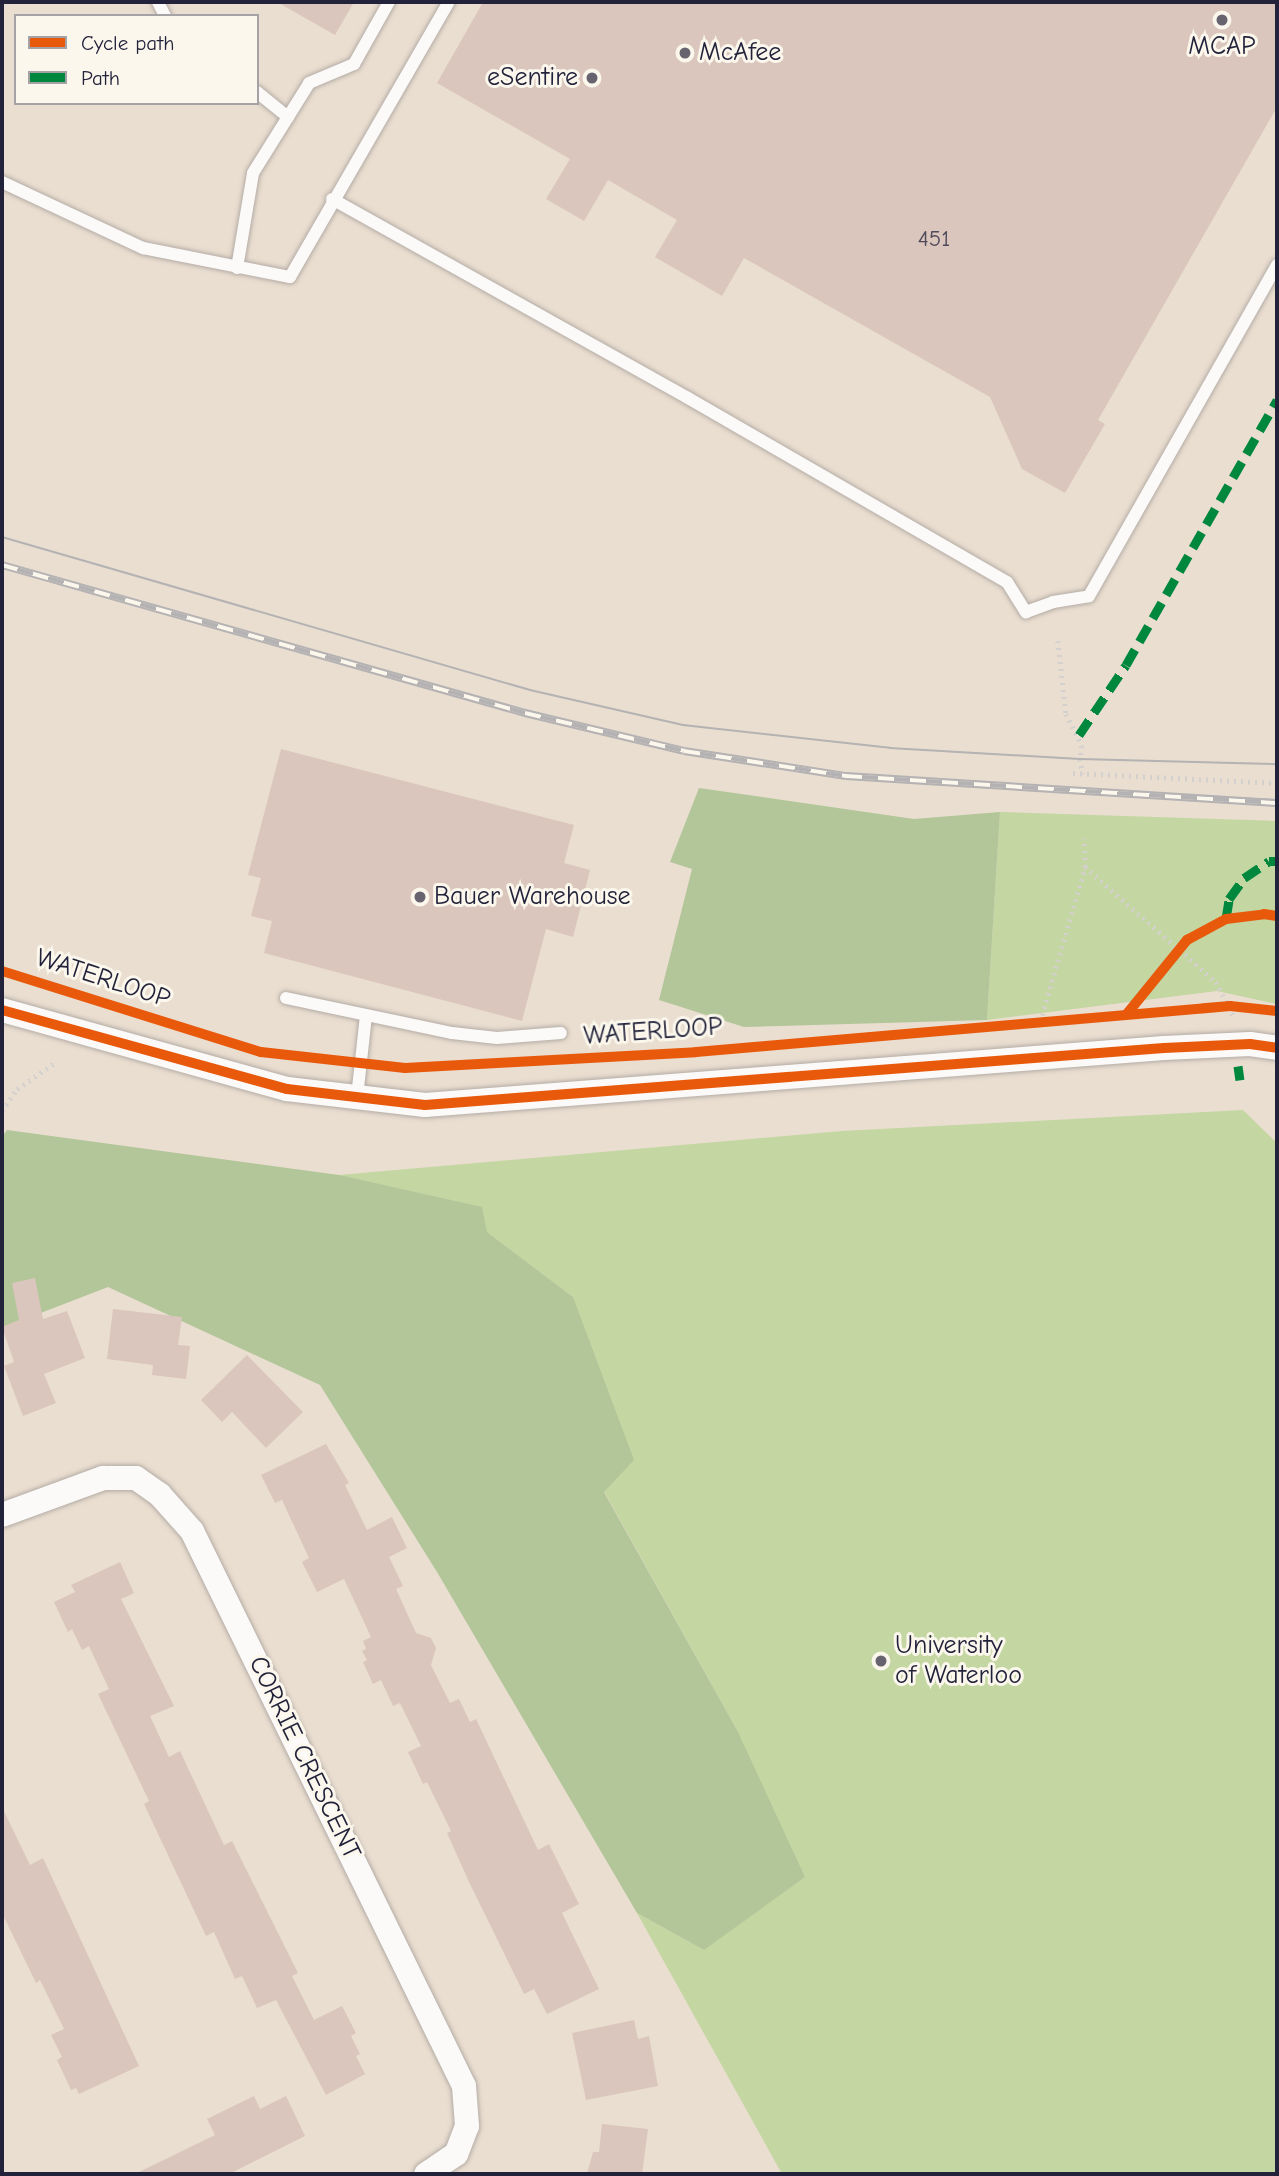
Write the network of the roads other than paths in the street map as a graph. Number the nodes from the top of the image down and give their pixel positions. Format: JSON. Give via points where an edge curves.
{"nodes":[{"id":1,"x":389,"y":2,"type":"edge"},
{"id":2,"x":449,"y":2,"type":"edge"},
{"id":3,"x":259,"y":94,"type":"edge"},
{"id":4,"x":288,"y":117,"type":"junction"},
{"id":5,"x":2,"y":182,"type":"edge"},
{"id":6,"x":332,"y":199,"type":"junction"},
{"id":7,"x":1277,"y":265,"type":"edge"},
{"id":8,"x":237,"y":268,"type":"junction"},
{"id":9,"x":286,"y":998,"type":"dead end"},
{"id":10,"x":2,"y":1010,"type":"edge"},
{"id":11,"x":366,"y":1015,"type":"junction"},
{"id":12,"x":561,"y":1033,"type":"dead end"},
{"id":13,"x":1277,"y":1048,"type":"edge"},
{"id":14,"x":357,"y":1097,"type":"junction"},
{"id":15,"x":2,"y":1515,"type":"edge"},
{"id":16,"x":426,"y":2174,"type":"edge"}],
"edges":[{"from":1,"to":4,"type":"lane","via":[[354,64],[309,83]]},
{"from":2,"to":6,"type":"lane"},
{"from":3,"to":4,"type":"lane"},
{"from":4,"to":8,"type":"lane","via":[[253,173]]},
{"from":5,"to":8,"type":"lane","via":[[143,248]]},
{"from":6,"to":7,"type":"lane","via":[[1007,582],[1026,612],[1089,596]]},
{"from":6,"to":8,"type":"lane","via":[[289,277]]},
{"from":9,"to":11,"type":"lane"},
{"from":10,"to":14,"type":"street","via":[[287,1089]]},
{"from":11,"to":12,"type":"lane","via":[[497,1038]]},
{"from":11,"to":14,"type":"lane"},
{"from":13,"to":14,"type":"street","via":[[1250,1044],[1164,1048],[425,1105]]},
{"from":15,"to":16,"type":"street","name":"CORRIE CRESCENT","via":[[103,1478],[136,1478],[160,1495],[192,1531],[464,2086],[467,2126],[456,2154]]}]}
